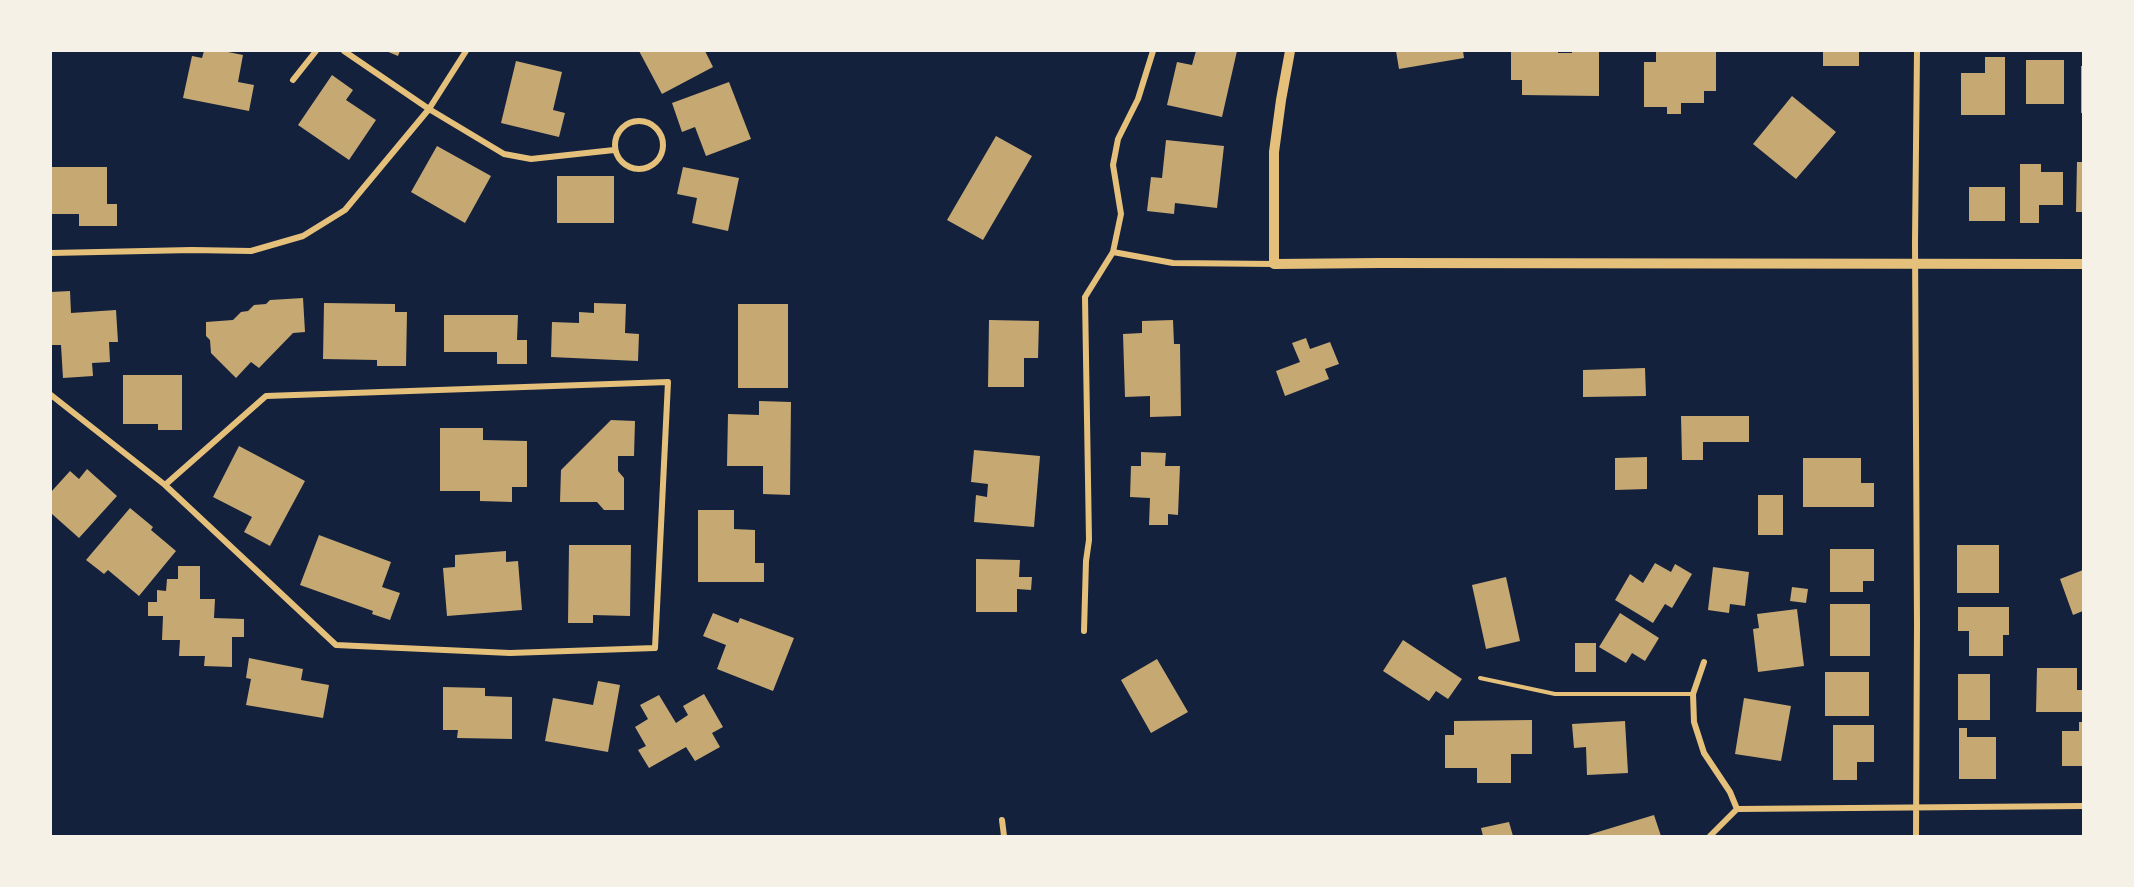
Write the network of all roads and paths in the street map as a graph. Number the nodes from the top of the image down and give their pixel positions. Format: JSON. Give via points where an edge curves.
{"nodes":[{"id":1,"x":316,"y":51,"type":"edge"},
{"id":2,"x":344,"y":51,"type":"edge"},
{"id":3,"x":466,"y":51,"type":"edge"},
{"id":4,"x":1153,"y":51,"type":"edge"},
{"id":5,"x":1290,"y":51,"type":"edge"},
{"id":6,"x":1917,"y":51,"type":"edge"},
{"id":7,"x":293,"y":80,"type":"dead end"},
{"id":8,"x":429,"y":109,"type":"junction"},
{"id":9,"x":614,"y":150,"type":"junction"},
{"id":10,"x":1113,"y":252,"type":"junction"},
{"id":11,"x":51,"y":253,"type":"edge"},
{"id":12,"x":1274,"y":264,"type":"junction"},
{"id":13,"x":1915,"y":264,"type":"junction"},
{"id":14,"x":2083,"y":264,"type":"edge"},
{"id":15,"x":51,"y":395,"type":"edge"},
{"id":16,"x":165,"y":485,"type":"junction"},
{"id":17,"x":1084,"y":631,"type":"dead end"},
{"id":18,"x":1704,"y":662,"type":"dead end"},
{"id":19,"x":1480,"y":678,"type":"dead end"},
{"id":20,"x":1693,"y":694,"type":"junction"},
{"id":21,"x":2083,"y":806,"type":"edge"},
{"id":22,"x":1916,"y":808,"type":"junction"},
{"id":23,"x":1737,"y":810,"type":"junction"},
{"id":24,"x":1002,"y":820,"type":"dead end"},
{"id":25,"x":1004,"y":836,"type":"edge"},
{"id":26,"x":1710,"y":836,"type":"edge"},
{"id":27,"x":1916,"y":836,"type":"edge"}],
"edges":[{"from":1,"to":7,"type":"street"},
{"from":2,"to":8,"type":"street"},
{"from":3,"to":8,"type":"street"},
{"from":4,"to":10,"type":"street","via":[[1138,99],[1118,140],[1113,165],[1121,214]]},
{"from":5,"to":12,"type":"street","via":[[1274,152]]},
{"from":6,"to":13,"type":"street"},
{"from":8,"to":9,"type":"street","via":[[504,154],[531,159]]},
{"from":8,"to":11,"type":"street","via":[[345,210],[303,236],[251,251]]},
{"from":9,"to":9,"type":"street","via":[[627,167],[641,169],[660,156],[662,138],[652,124],[631,122],[617,134]]},
{"from":10,"to":12,"type":"street","via":[[1173,264]]},
{"from":10,"to":17,"type":"street","via":[[1085,297],[1089,540]]},
{"from":12,"to":13,"type":"street"},
{"from":13,"to":14,"type":"street"},
{"from":13,"to":22,"type":"street"},
{"from":15,"to":16,"type":"street"},
{"from":16,"to":16,"type":"street","via":[[266,396],[668,382],[655,648],[510,653],[336,645]]},
{"from":18,"to":20,"type":"street"},
{"from":19,"to":20,"type":"lane","via":[[1555,694]]},
{"from":20,"to":23,"type":"street","via":[[1694,722],[1704,753]]},
{"from":21,"to":22,"type":"street"},
{"from":22,"to":23,"type":"street"},
{"from":22,"to":27,"type":"street"},
{"from":23,"to":26,"type":"street"},
{"from":24,"to":25,"type":"street"}]}
